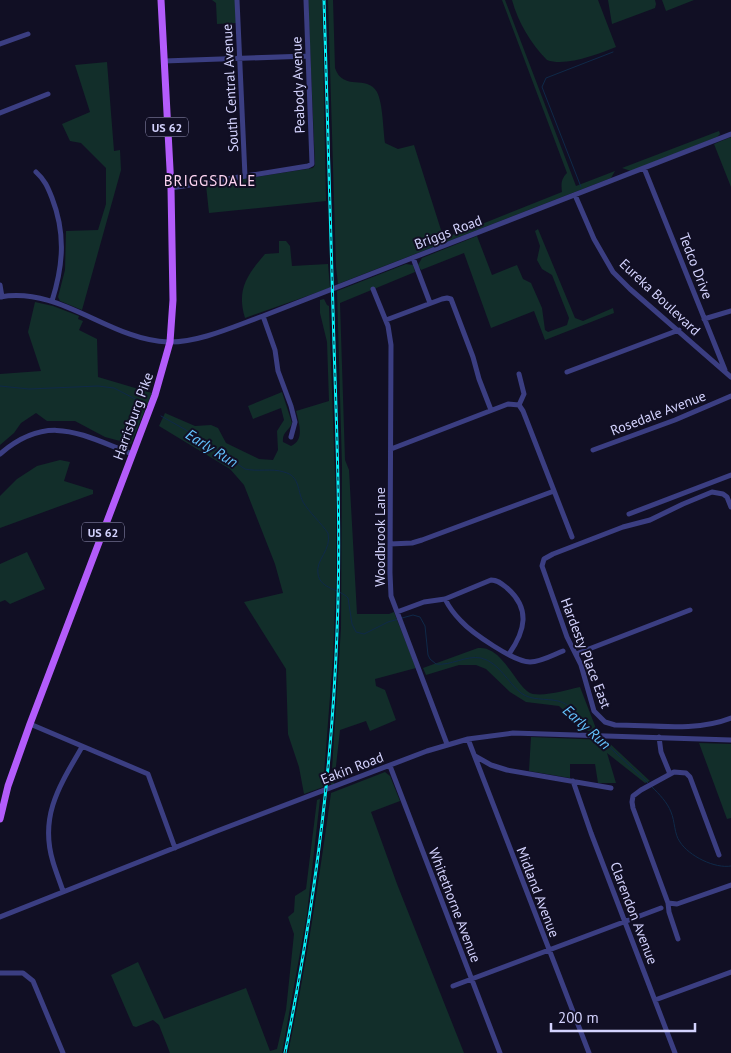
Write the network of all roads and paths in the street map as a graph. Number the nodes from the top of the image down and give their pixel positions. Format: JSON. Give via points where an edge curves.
{"nodes":[{"id":1,"x":161,"y":0,"type":"edge"},
{"id":2,"x":237,"y":0,"type":"edge"},
{"id":3,"x":306,"y":0,"type":"edge"},
{"id":4,"x":28,"y":34,"type":"dead end"},
{"id":5,"x":0,"y":44,"type":"edge"},
{"id":6,"x":308,"y":56,"type":"junction"},
{"id":7,"x":240,"y":58,"type":"junction"},
{"id":8,"x":164,"y":61,"type":"junction"},
{"id":9,"x":48,"y":94,"type":"dead end"},
{"id":10,"x":0,"y":113,"type":"edge"},
{"id":11,"x":731,"y":134,"type":"edge"},
{"id":12,"x":644,"y":168,"type":"junction"},
{"id":13,"x":36,"y":172,"type":"dead end"},
{"id":14,"x":245,"y":176,"type":"junction"},
{"id":15,"x":170,"y":188,"type":"junction"},
{"id":16,"x":575,"y":195,"type":"junction"},
{"id":17,"x":413,"y":258,"type":"junction"},
{"id":18,"x":0,"y":285,"type":"edge"},
{"id":19,"x":373,"y":289,"type":"dead end"},
{"id":20,"x":1,"y":297,"type":"edge"},
{"id":21,"x":52,"y":301,"type":"junction"},
{"id":22,"x":430,"y":303,"type":"junction"},
{"id":23,"x":731,"y":311,"type":"edge"},
{"id":24,"x":263,"y":316,"type":"junction"},
{"id":25,"x":704,"y":319,"type":"junction"},
{"id":26,"x":386,"y":320,"type":"junction"},
{"id":27,"x":679,"y":330,"type":"junction"},
{"id":28,"x":170,"y":342,"type":"junction"},
{"id":29,"x":567,"y":372,"type":"dead end"},
{"id":30,"x":519,"y":374,"type":"dead end"},
{"id":31,"x":729,"y":375,"type":"edge"},
{"id":32,"x":731,"y":396,"type":"edge"},
{"id":33,"x":519,"y":405,"type":"junction"},
{"id":34,"x":491,"y":410,"type":"junction"},
{"id":35,"x":291,"y":437,"type":"dead end"},
{"id":36,"x":391,"y":449,"type":"junction"},
{"id":37,"x":593,"y":450,"type":"dead end"},
{"id":38,"x":0,"y":454,"type":"edge"},
{"id":39,"x":133,"y":454,"type":"junction"},
{"id":40,"x":731,"y":475,"type":"edge"},
{"id":41,"x":554,"y":491,"type":"junction"},
{"id":42,"x":731,"y":507,"type":"edge"},
{"id":43,"x":629,"y":514,"type":"dead end"},
{"id":44,"x":572,"y":538,"type":"dead end"},
{"id":45,"x":390,"y":544,"type":"junction"},
{"id":46,"x":446,"y":599,"type":"junction"},
{"id":47,"x":690,"y":610,"type":"dead end"},
{"id":48,"x":399,"y":617,"type":"junction"},
{"id":49,"x":563,"y":651,"type":"dead end"},
{"id":50,"x":509,"y":654,"type":"junction"},
{"id":51,"x":576,"y":654,"type":"junction"},
{"id":52,"x":731,"y":718,"type":"edge"},
{"id":53,"x":30,"y":724,"type":"junction"},
{"id":54,"x":659,"y":737,"type":"junction"},
{"id":55,"x":468,"y":739,"type":"junction"},
{"id":56,"x":731,"y":740,"type":"edge"},
{"id":57,"x":447,"y":744,"type":"junction"},
{"id":58,"x":82,"y":746,"type":"junction"},
{"id":59,"x":474,"y":755,"type":"junction"},
{"id":60,"x":390,"y":766,"type":"junction"},
{"id":61,"x":670,"y":774,"type":"junction"},
{"id":62,"x":573,"y":781,"type":"junction"},
{"id":63,"x":611,"y":788,"type":"dead end"},
{"id":64,"x":0,"y":819,"type":"edge"},
{"id":65,"x":175,"y":848,"type":"junction"},
{"id":66,"x":719,"y":855,"type":"dead end"},
{"id":67,"x":731,"y":885,"type":"edge"},
{"id":68,"x":63,"y":891,"type":"junction"},
{"id":69,"x":668,"y":903,"type":"junction"},
{"id":70,"x":661,"y":908,"type":"dead end"},
{"id":71,"x":0,"y":917,"type":"edge"},
{"id":72,"x":625,"y":921,"type":"junction"},
{"id":73,"x":678,"y":939,"type":"dead end"},
{"id":74,"x":549,"y":950,"type":"junction"},
{"id":75,"x":731,"y":972,"type":"edge"},
{"id":76,"x":0,"y":973,"type":"edge"},
{"id":77,"x":472,"y":980,"type":"junction"},
{"id":78,"x":453,"y":986,"type":"dead end"},
{"id":79,"x":655,"y":1000,"type":"junction"},
{"id":80,"x":63,"y":1053,"type":"edge"},
{"id":81,"x":500,"y":1053,"type":"edge"},
{"id":82,"x":588,"y":1053,"type":"edge"},
{"id":83,"x":675,"y":1053,"type":"edge"}],
"edges":[{"from":1,"to":8,"type":"main road","name":"Harrisburg Pike","number":"US 62"},
{"from":2,"to":7,"type":"street","name":"South Central Avenue"},
{"from":3,"to":6,"type":"street","name":"Peabody Avenue"},
{"from":4,"to":5,"type":"street"},
{"from":6,"to":7,"type":"street"},
{"from":6,"to":14,"type":"street","name":"Peabody Avenue","via":[[312,162],[308,166]]},
{"from":7,"to":8,"type":"street"},
{"from":7,"to":14,"type":"street","name":"South Central Avenue"},
{"from":8,"to":15,"type":"main road","name":"Harrisburg Pike","number":"US 62"},
{"from":9,"to":10,"type":"street"},
{"from":11,"to":12,"type":"street","name":"Briggs Road"},
{"from":12,"to":16,"type":"street","name":"Briggs Road"},
{"from":12,"to":25,"type":"street","name":"Tedco Drive"},
{"from":13,"to":21,"type":"street","via":[[48,187],[62,235],[60,272]]},
{"from":14,"to":15,"type":"street"},
{"from":15,"to":28,"type":"main road","name":"Harrisburg Pike","number":"US 62","via":[[173,300]]},
{"from":16,"to":17,"type":"street","name":"Briggs Road"},
{"from":16,"to":27,"type":"street","name":"Eureka Boulevard","via":[[613,272]]},
{"from":17,"to":22,"type":"street"},
{"from":17,"to":24,"type":"street","name":"Briggs Road"},
{"from":18,"to":20,"type":"street"},
{"from":19,"to":26,"type":"street","name":"Woodbrook Lane"},
{"from":20,"to":21,"type":"street","name":"Briggs Road","via":[[24,296]]},
{"from":21,"to":28,"type":"street","name":"Briggs Road","via":[[131,334]]},
{"from":22,"to":26,"type":"street"},
{"from":22,"to":34,"type":"street","via":[[445,298],[452,301]]},
{"from":23,"to":25,"type":"street"},
{"from":24,"to":28,"type":"street","name":"Briggs Road","via":[[183,342]]},
{"from":24,"to":35,"type":"street","via":[[291,406],[294,422]]},
{"from":25,"to":31,"type":"street","name":"Tedco Drive"},
{"from":26,"to":36,"type":"street","name":"Woodbrook Lane","via":[[391,345]]},
{"from":27,"to":29,"type":"street"},
{"from":27,"to":31,"type":"street","name":"Eureka Boulevard"},
{"from":28,"to":39,"type":"main road","name":"Harrisburg Pike","number":"US 62"},
{"from":30,"to":33,"type":"street","via":[[524,394]]},
{"from":32,"to":37,"type":"street","name":"Rosedale Avenue"},
{"from":33,"to":34,"type":"street","via":[[508,404]]},
{"from":33,"to":41,"type":"street"},
{"from":34,"to":36,"type":"street"},
{"from":36,"to":45,"type":"street","name":"Woodbrook Lane"},
{"from":38,"to":39,"type":"street","via":[[25,436],[52,430],[78,433]]},
{"from":39,"to":53,"type":"main road","name":"Harrisburg Pike","number":"US 62"},
{"from":40,"to":43,"type":"street"},
{"from":41,"to":44,"type":"street"},
{"from":41,"to":45,"type":"street","via":[[434,536],[412,543]]},
{"from":42,"to":51,"type":"street","name":"Hardesty Place East","via":[[723,494],[712,492],[650,520],[622,527],[547,556],[543,561],[543,572],[564,631]]},
{"from":45,"to":48,"type":"street","name":"Woodbrook Lane","via":[[391,596]]},
{"from":46,"to":48,"type":"street","via":[[424,602]]},
{"from":46,"to":50,"type":"street","via":[[472,631]]},
{"from":46,"to":50,"type":"street","via":[[491,580],[498,581],[509,590],[520,605],[523,621],[522,633]]},
{"from":47,"to":51,"type":"street"},
{"from":48,"to":57,"type":"street","name":"Woodbrook Lane"},
{"from":49,"to":50,"type":"street","via":[[534,661],[523,661]]},
{"from":51,"to":52,"type":"street","name":"Hardesty Place East","via":[[594,711],[604,722],[701,727]]},
{"from":53,"to":58,"type":"street"},
{"from":53,"to":64,"type":"main road","name":"Harrisburg Pike","number":"US 62"},
{"from":54,"to":55,"type":"street","name":"Eakin Road","via":[[513,733]]},
{"from":54,"to":56,"type":"street","name":"Eakin Road"},
{"from":54,"to":61,"type":"street"},
{"from":55,"to":57,"type":"street","name":"Eakin Road"},
{"from":55,"to":59,"type":"street","name":"Midland Avenue"},
{"from":57,"to":60,"type":"street","name":"Eakin Road"},
{"from":58,"to":65,"type":"street","via":[[148,774]]},
{"from":58,"to":68,"type":"street","via":[[56,794],[48,824],[52,861]]},
{"from":59,"to":62,"type":"street","via":[[500,768]]},
{"from":59,"to":74,"type":"street","name":"Midland Avenue"},
{"from":60,"to":65,"type":"street","name":"Eakin Road"},
{"from":60,"to":77,"type":"street","name":"Whitethorne Avenue"},
{"from":61,"to":66,"type":"street","via":[[680,771],[690,777]]},
{"from":61,"to":69,"type":"street","via":[[634,796],[632,802]]},
{"from":62,"to":63,"type":"street"},
{"from":62,"to":72,"type":"street","name":"Clarendon Avenue"},
{"from":65,"to":68,"type":"street","name":"Eakin Road"},
{"from":67,"to":69,"type":"street","via":[[677,904]]},
{"from":68,"to":71,"type":"street","name":"Eakin Road"},
{"from":69,"to":73,"type":"street"},
{"from":70,"to":72,"type":"street"},
{"from":72,"to":74,"type":"street"},
{"from":72,"to":79,"type":"street","name":"Clarendon Avenue"},
{"from":74,"to":77,"type":"street"},
{"from":74,"to":82,"type":"street","name":"Midland Avenue"},
{"from":75,"to":79,"type":"street"},
{"from":76,"to":80,"type":"street","via":[[23,973],[33,980]]},
{"from":77,"to":78,"type":"street"},
{"from":77,"to":81,"type":"street","name":"Whitethorne Avenue"},
{"from":79,"to":83,"type":"street","name":"Clarendon Avenue"}]}
